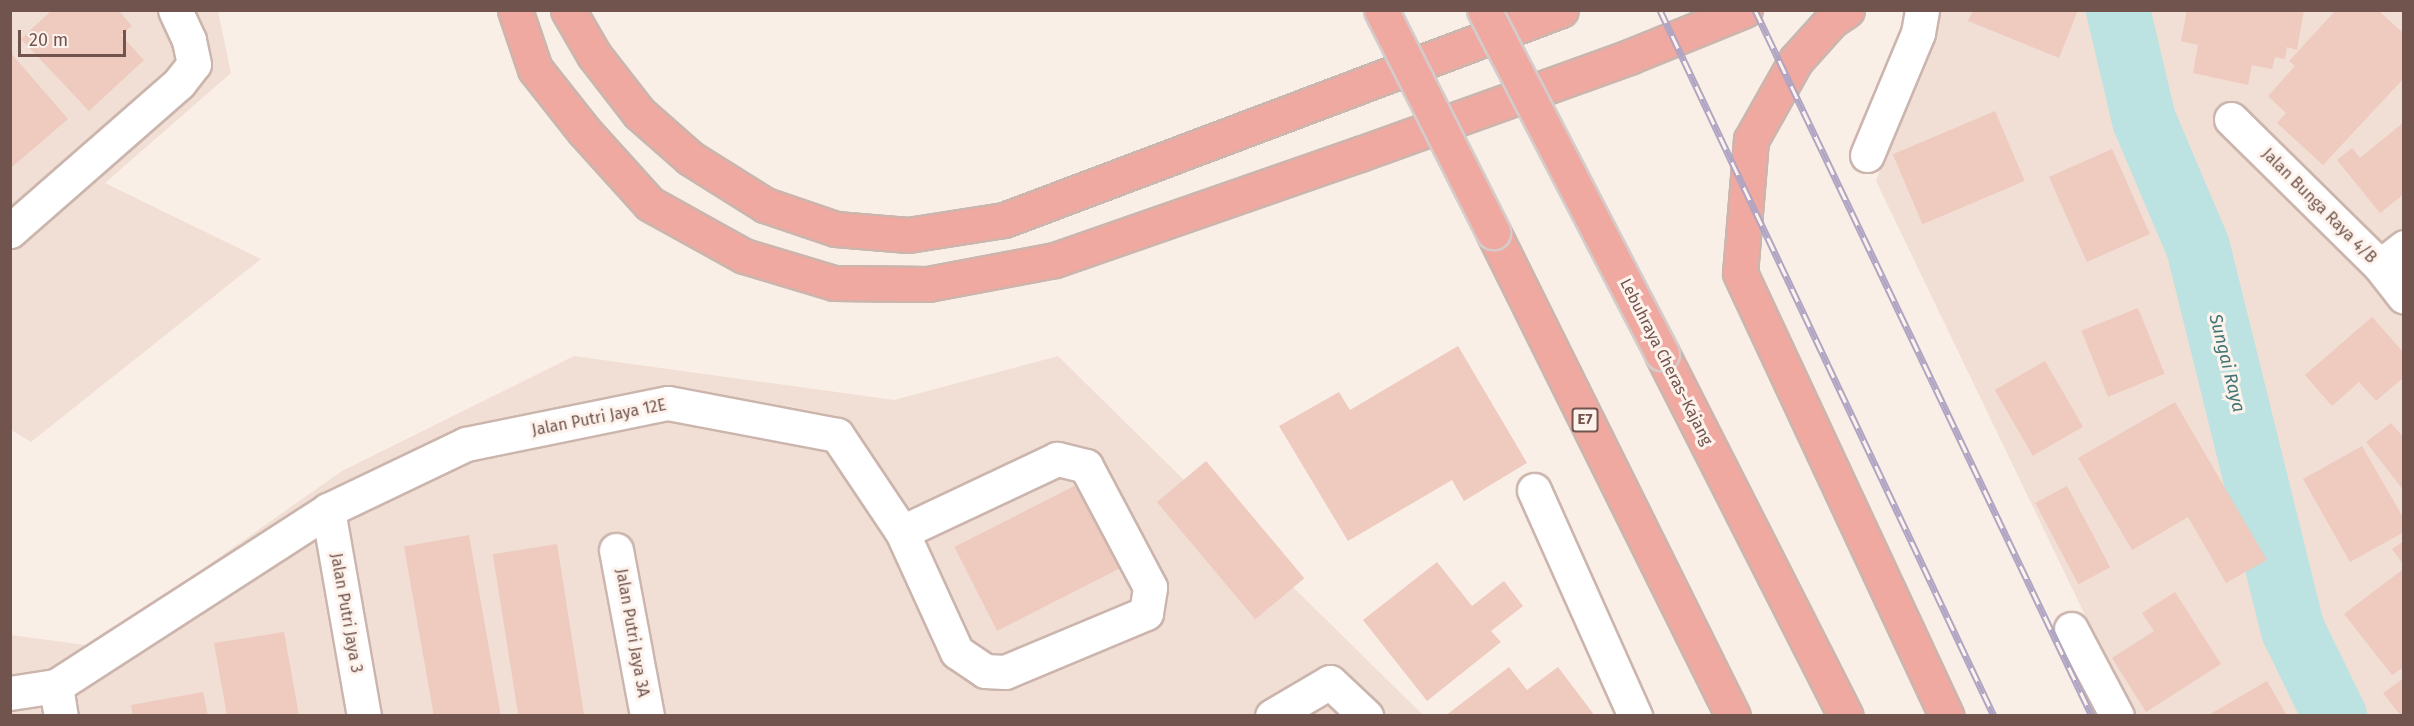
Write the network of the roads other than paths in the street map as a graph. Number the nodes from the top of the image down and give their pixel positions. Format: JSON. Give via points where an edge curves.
{"nodes":[{"id":1,"x":175,"y":10,"type":"edge"},
{"id":2,"x":515,"y":10,"type":"edge"},
{"id":3,"x":568,"y":10,"type":"edge"},
{"id":4,"x":1381,"y":10,"type":"edge"},
{"id":5,"x":1484,"y":10,"type":"edge"},
{"id":6,"x":1561,"y":10,"type":"edge"},
{"id":7,"x":1745,"y":10,"type":"edge"},
{"id":8,"x":1846,"y":10,"type":"edge"},
{"id":9,"x":1922,"y":10,"type":"edge"},
{"id":10,"x":2231,"y":119,"type":"dead end"},
{"id":11,"x":1867,"y":155,"type":"dead end"},
{"id":12,"x":10,"y":231,"type":"edge"},
{"id":13,"x":2392,"y":256,"type":"edge"},
{"id":14,"x":2403,"y":297,"type":"edge"},
{"id":15,"x":1534,"y":490,"type":"dead end"},
{"id":16,"x":328,"y":510,"type":"junction"},
{"id":17,"x":902,"y":532,"type":"junction"},
{"id":18,"x":616,"y":550,"type":"dead end"},
{"id":19,"x":2071,"y":629,"type":"dead end"},
{"id":20,"x":10,"y":693,"type":"edge"},
{"id":21,"x":58,"y":701,"type":"edge"},
{"id":22,"x":364,"y":716,"type":"edge"},
{"id":23,"x":647,"y":716,"type":"edge"},
{"id":24,"x":1272,"y":716,"type":"edge"},
{"id":25,"x":1366,"y":716,"type":"edge"},
{"id":26,"x":1635,"y":716,"type":"edge"},
{"id":27,"x":1733,"y":716,"type":"edge"},
{"id":28,"x":1846,"y":716,"type":"edge"},
{"id":29,"x":1947,"y":716,"type":"edge"},
{"id":30,"x":2117,"y":716,"type":"edge"}],
"edges":[{"from":1,"to":12,"type":"street","via":[[189,40],[194,64],[179,84]]},
{"from":2,"to":7,"type":"highway","via":[[536,69],[584,131],[650,204],[744,256],[834,283],[927,284],[1055,260],[1629,57]]},
{"from":3,"to":6,"type":"highway","via":[[594,55],[639,113],[690,158],[765,205],[836,229],[908,235],[1004,220]]},
{"from":4,"to":27,"type":"highway","number":"E7","bridge":true},
{"from":5,"to":28,"type":"highway","name":"Lebuhraya Cheras–Kajang","bridge":true},
{"from":8,"to":29,"type":"highway","via":[[1796,60],[1751,140],[1740,273]]},
{"from":9,"to":11,"type":"street","via":[[1918,33]]},
{"from":10,"to":13,"type":"street","name":"Jalan Bunga Raya 4/B"},
{"from":13,"to":14,"type":"street","name":"Jalan Bunga Raya 4/B"},
{"from":15,"to":26,"type":"street"},
{"from":16,"to":17,"type":"street","name":"Jalan Putri Jaya 12E","via":[[466,444],[668,403],[837,435]]},
{"from":16,"to":21,"type":"street","name":"Jalan Putri Jaya 12E"},
{"from":16,"to":22,"type":"street","name":"Jalan Putri Jaya 3"},
{"from":17,"to":17,"type":"street","name":"Jalan Putri Jaya 12E","via":[[1057,459],[1086,466],[1150,587],[1146,613],[1005,672],[985,670],[957,652]]},
{"from":18,"to":23,"type":"street","name":"Jalan Putri Jaya 3A"},
{"from":19,"to":30,"type":"street"},
{"from":20,"to":21,"type":"street"},
{"from":24,"to":25,"type":"street","via":[[1330,682]]}]}
